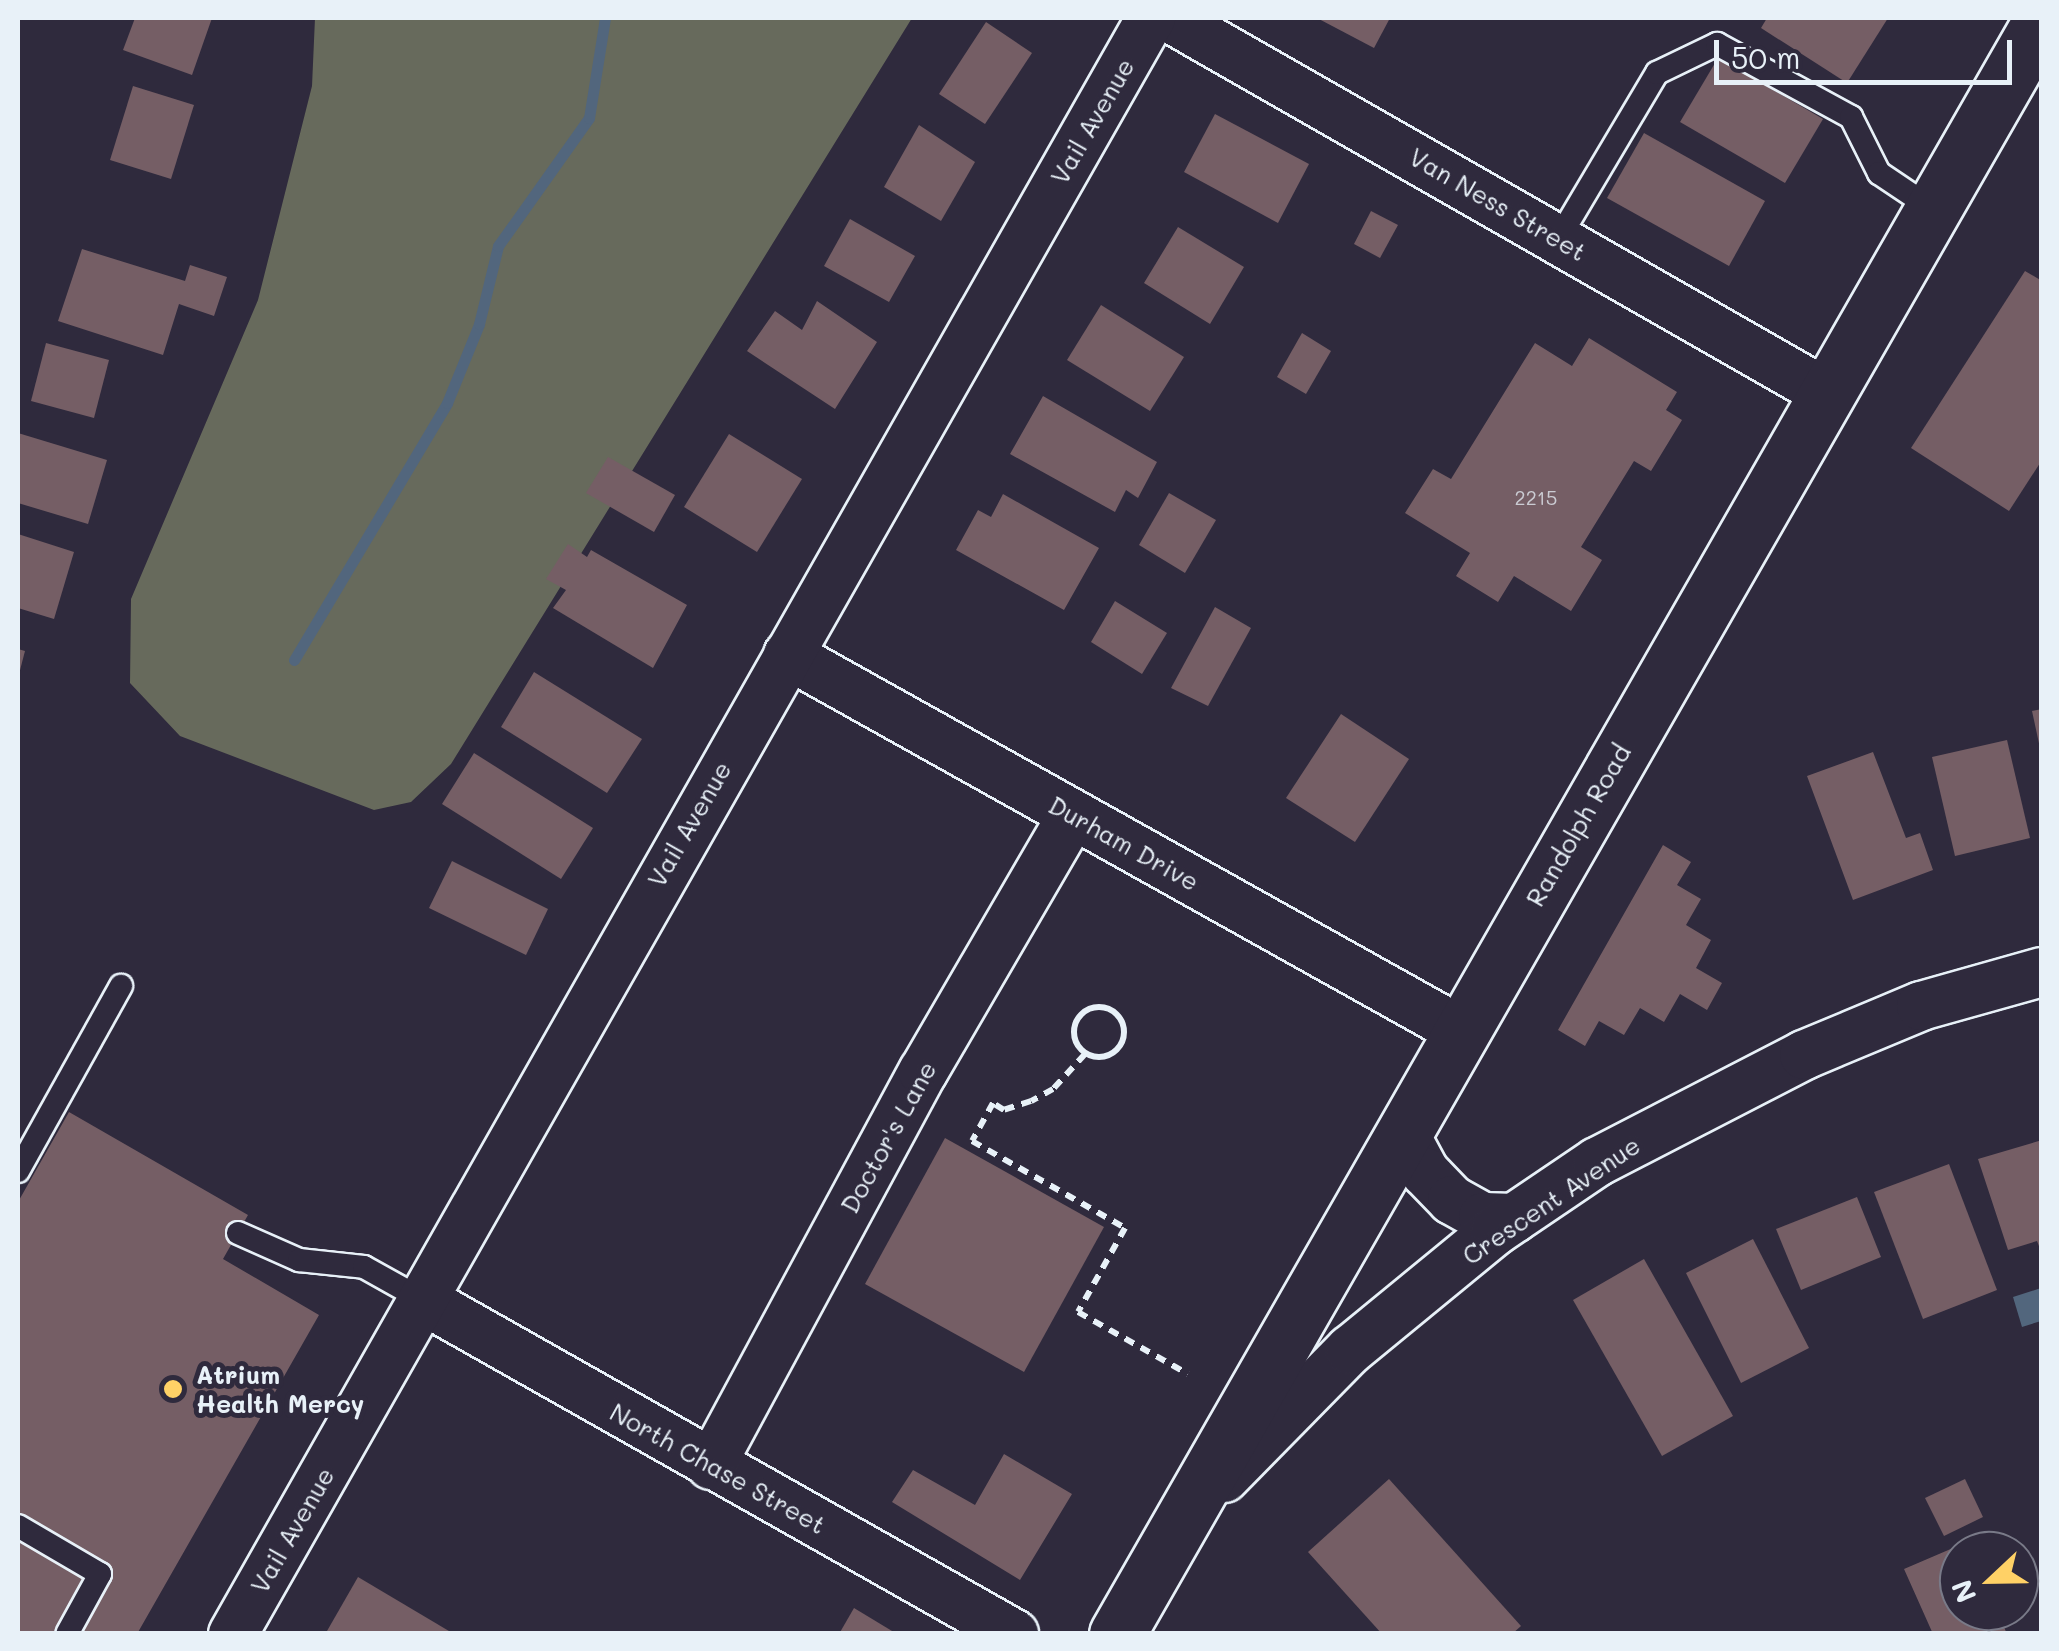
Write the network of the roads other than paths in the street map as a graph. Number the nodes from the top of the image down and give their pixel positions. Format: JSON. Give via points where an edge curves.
{"nodes":[{"id":1,"x":1151,"y":18,"type":"edge"},
{"id":2,"x":1170,"y":18,"type":"edge"},
{"id":3,"x":2042,"y":19,"type":"edge"},
{"id":4,"x":1931,"y":208,"type":"junction"},
{"id":5,"x":1558,"y":238,"type":"junction"},
{"id":6,"x":1824,"y":392,"type":"junction"},
{"id":7,"x":788,"y":655,"type":"junction"},
{"id":8,"x":1073,"y":814,"type":"junction"},
{"id":9,"x":2042,"y":972,"type":"edge"},
{"id":10,"x":121,"y":986,"type":"dead end"},
{"id":11,"x":1460,"y":1030,"type":"junction"},
{"id":12,"x":1403,"y":1131,"type":"junction"},
{"id":13,"x":18,"y":1171,"type":"edge"},
{"id":14,"x":1514,"y":1218,"type":"junction"},
{"id":15,"x":238,"y":1233,"type":"dead end"},
{"id":16,"x":423,"y":1300,"type":"junction"},
{"id":17,"x":711,"y":1465,"type":"junction"},
{"id":18,"x":18,"y":1525,"type":"edge"},
{"id":19,"x":1154,"y":1568,"type":"junction"},
{"id":20,"x":67,"y":1634,"type":"edge"},
{"id":21,"x":233,"y":1634,"type":"edge"},
{"id":22,"x":1014,"y":1634,"type":"edge"},
{"id":23,"x":1117,"y":1634,"type":"edge"}],
"edges":[{"from":1,"to":7,"type":"street","name":"Vail Avenue"},
{"from":2,"to":5,"type":"street","name":"Van Ness Street"},
{"from":3,"to":4,"type":"main road","name":"Randolph Road"},
{"from":4,"to":5,"type":"lane","via":[[1879,173],[1852,116],[1717,44],[1657,73]]},
{"from":4,"to":6,"type":"main road","name":"Randolph Road"},
{"from":5,"to":6,"type":"street","name":"Van Ness Street"},
{"from":6,"to":11,"type":"main road","name":"Randolph Road"},
{"from":7,"to":8,"type":"street","name":"Durham Drive"},
{"from":7,"to":16,"type":"street","name":"Vail Avenue"},
{"from":8,"to":11,"type":"street","name":"Durham Drive"},
{"from":8,"to":17,"type":"street","name":"Doctor's Lane","via":[[916,1085]]},
{"from":9,"to":14,"type":"street","name":"Crescent Avenue","via":[[1921,1006],[1804,1055],[1597,1162]]},
{"from":10,"to":13,"type":"lane"},
{"from":11,"to":12,"type":"main road","name":"Randolph Road"},
{"from":12,"to":14,"type":"street","via":[[1425,1172],[1452,1200],[1484,1217]]},
{"from":12,"to":19,"type":"main road","name":"Randolph Road"},
{"from":14,"to":19,"type":"street","name":"Crescent Avenue","via":[[1350,1350],[1272,1423]]},
{"from":15,"to":16,"type":"lane","via":[[299,1260],[364,1267]]},
{"from":16,"to":17,"type":"street","name":"North Chase Street"},
{"from":16,"to":21,"type":"street","name":"Vail Avenue"},
{"from":17,"to":22,"type":"street","name":"North Chase Street"},
{"from":18,"to":20,"type":"lane","via":[[100,1574]]},
{"from":19,"to":23,"type":"main road","name":"Randolph Road"}]}
